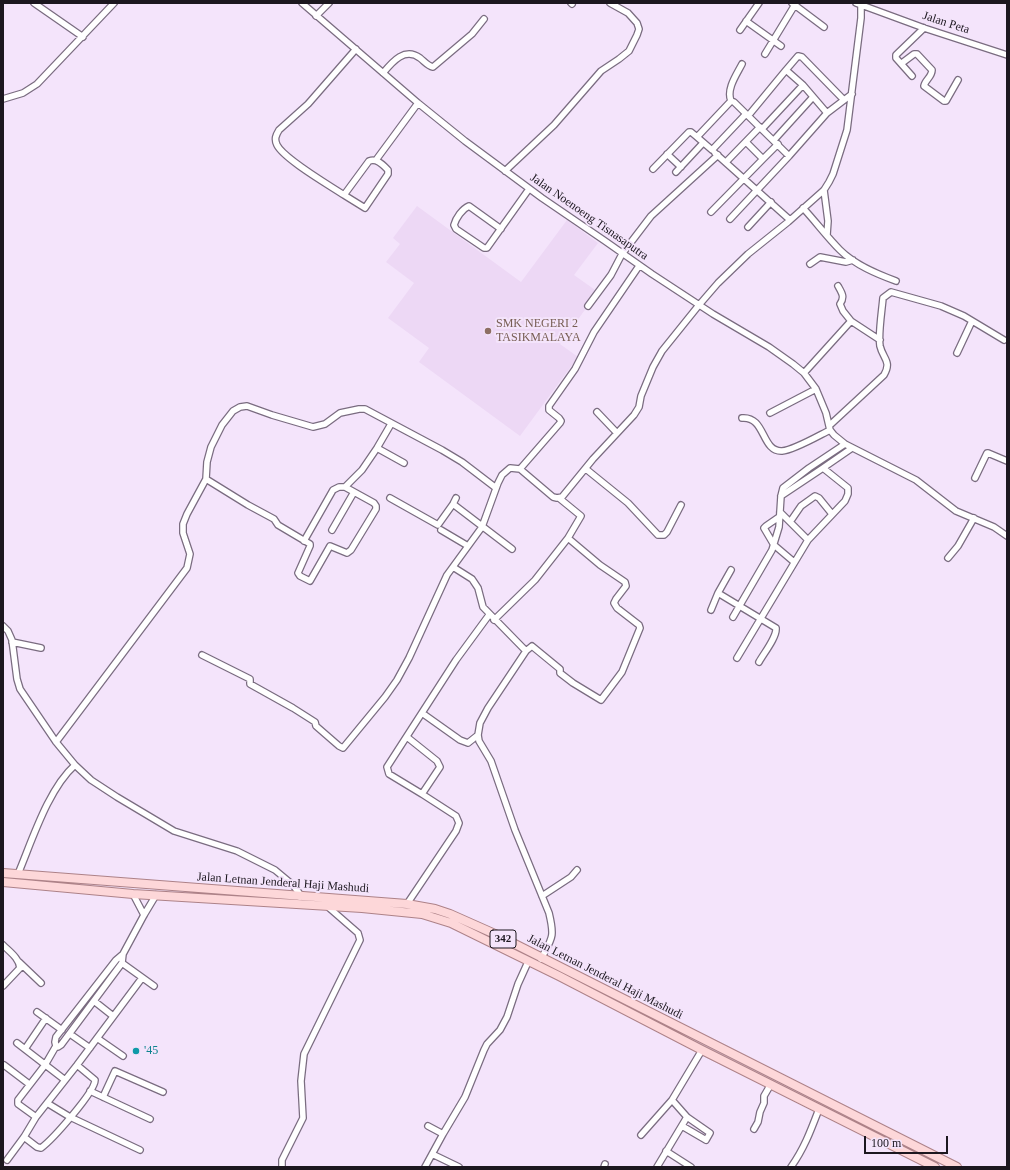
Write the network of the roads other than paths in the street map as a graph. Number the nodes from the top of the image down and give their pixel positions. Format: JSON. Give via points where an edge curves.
{"nodes":[{"id":1,"x":34,"y":3,"type":"edge"},
{"id":2,"x":114,"y":3,"type":"edge"},
{"id":3,"x":302,"y":3,"type":"edge"},
{"id":4,"x":329,"y":3,"type":"edge"},
{"id":5,"x":610,"y":3,"type":"edge"},
{"id":6,"x":759,"y":3,"type":"edge"},
{"id":7,"x":859,"y":3,"type":"edge"},
{"id":8,"x":794,"y":4,"type":"edge"},
{"id":9,"x":316,"y":16,"type":"junction"},
{"id":10,"x":484,"y":19,"type":"dead end"},
{"id":11,"x":746,"y":21,"type":"junction"},
{"id":12,"x":824,"y":27,"type":"dead end"},
{"id":13,"x":924,"y":28,"type":"junction"},
{"id":14,"x":740,"y":30,"type":"dead end"},
{"id":15,"x":83,"y":37,"type":"junction"},
{"id":16,"x":773,"y":39,"type":"junction"},
{"id":17,"x":781,"y":46,"type":"dead end"},
{"id":18,"x":356,"y":49,"type":"junction"},
{"id":19,"x":765,"y":54,"type":"dead end"},
{"id":20,"x":1007,"y":55,"type":"edge"},
{"id":21,"x":902,"y":63,"type":"junction"},
{"id":22,"x":742,"y":64,"type":"dead end"},
{"id":23,"x":786,"y":70,"type":"junction"},
{"id":24,"x":383,"y":73,"type":"junction"},
{"id":25,"x":912,"y":76,"type":"dead end"},
{"id":26,"x":958,"y":80,"type":"dead end"},
{"id":27,"x":803,"y":85,"type":"junction"},
{"id":28,"x":852,"y":94,"type":"junction"},
{"id":29,"x":813,"y":97,"type":"junction"},
{"id":30,"x":3,"y":99,"type":"edge"},
{"id":31,"x":843,"y":99,"type":"junction"},
{"id":32,"x":731,"y":101,"type":"junction"},
{"id":33,"x":418,"y":103,"type":"junction"},
{"id":34,"x":827,"y":113,"type":"junction"},
{"id":35,"x":747,"y":115,"type":"junction"},
{"id":36,"x":761,"y":128,"type":"junction"},
{"id":37,"x":697,"y":137,"type":"junction"},
{"id":38,"x":746,"y":142,"type":"junction"},
{"id":39,"x":776,"y":142,"type":"junction"},
{"id":40,"x":703,"y":143,"type":"junction"},
{"id":41,"x":712,"y":150,"type":"junction"},
{"id":42,"x":667,"y":154,"type":"junction"},
{"id":43,"x":718,"y":155,"type":"junction"},
{"id":44,"x":789,"y":156,"type":"junction"},
{"id":45,"x":764,"y":159,"type":"junction"},
{"id":46,"x":376,"y":160,"type":"junction"},
{"id":47,"x":726,"y":162,"type":"junction"},
{"id":48,"x":681,"y":167,"type":"junction"},
{"id":49,"x":652,"y":169,"type":"dead end"},
{"id":50,"x":505,"y":170,"type":"junction"},
{"id":51,"x":676,"y":172,"type":"dead end"},
{"id":52,"x":744,"y":179,"type":"junction"},
{"id":53,"x":529,"y":189,"type":"junction"},
{"id":54,"x":758,"y":190,"type":"junction"},
{"id":55,"x":824,"y":190,"type":"junction"},
{"id":56,"x":344,"y":195,"type":"junction"},
{"id":57,"x":771,"y":202,"type":"junction"},
{"id":58,"x":804,"y":208,"type":"junction"},
{"id":59,"x":711,"y":212,"type":"dead end"},
{"id":60,"x":730,"y":219,"type":"dead end"},
{"id":61,"x":790,"y":220,"type":"junction"},
{"id":62,"x":748,"y":227,"type":"dead end"},
{"id":63,"x":501,"y":229,"type":"junction"},
{"id":64,"x":827,"y":235,"type":"junction"},
{"id":65,"x":622,"y":254,"type":"junction"},
{"id":66,"x":853,"y":260,"type":"junction"},
{"id":67,"x":810,"y":264,"type":"dead end"},
{"id":68,"x":639,"y":266,"type":"junction"},
{"id":69,"x":896,"y":281,"type":"dead end"},
{"id":70,"x":838,"y":286,"type":"dead end"},
{"id":71,"x":699,"y":305,"type":"junction"},
{"id":72,"x":588,"y":306,"type":"dead end"},
{"id":73,"x":851,"y":321,"type":"junction"},
{"id":74,"x":972,"y":321,"type":"junction"},
{"id":75,"x":880,"y":340,"type":"junction"},
{"id":76,"x":1004,"y":340,"type":"dead end"},
{"id":77,"x":957,"y":353,"type":"dead end"},
{"id":78,"x":804,"y":373,"type":"junction"},
{"id":79,"x":816,"y":389,"type":"junction"},
{"id":80,"x":597,"y":412,"type":"dead end"},
{"id":81,"x":770,"y":413,"type":"dead end"},
{"id":82,"x":742,"y":418,"type":"dead end"},
{"id":83,"x":391,"y":424,"type":"junction"},
{"id":84,"x":830,"y":428,"type":"junction"},
{"id":85,"x":617,"y":433,"type":"junction"},
{"id":86,"x":845,"y":444,"type":"junction"},
{"id":87,"x":377,"y":448,"type":"junction"},
{"id":88,"x":852,"y":448,"type":"junction"},
{"id":89,"x":1007,"y":462,"type":"edge"},
{"id":90,"x":404,"y":463,"type":"dead end"},
{"id":91,"x":809,"y":468,"type":"junction"},
{"id":92,"x":823,"y":468,"type":"junction"},
{"id":93,"x":520,"y":469,"type":"junction"},
{"id":94,"x":586,"y":469,"type":"junction"},
{"id":95,"x":814,"y":475,"type":"junction"},
{"id":96,"x":797,"y":477,"type":"junction"},
{"id":97,"x":974,"y":478,"type":"dead end"},
{"id":98,"x":206,"y":479,"type":"junction"},
{"id":99,"x":802,"y":483,"type":"junction"},
{"id":100,"x":344,"y":487,"type":"junction"},
{"id":101,"x":496,"y":488,"type":"junction"},
{"id":102,"x":354,"y":492,"type":"junction"},
{"id":103,"x":781,"y":496,"type":"junction"},
{"id":104,"x":390,"y":498,"type":"dead end"},
{"id":105,"x":456,"y":498,"type":"dead end"},
{"id":106,"x":559,"y":498,"type":"junction"},
{"id":107,"x":453,"y":504,"type":"junction"},
{"id":108,"x":681,"y":505,"type":"dead end"},
{"id":109,"x":832,"y":514,"type":"junction"},
{"id":110,"x":780,"y":515,"type":"junction"},
{"id":111,"x":974,"y":518,"type":"junction"},
{"id":112,"x":790,"y":522,"type":"junction"},
{"id":113,"x":482,"y":527,"type":"junction"},
{"id":114,"x":332,"y":530,"type":"dead end"},
{"id":115,"x":441,"y":530,"type":"dead end"},
{"id":116,"x":1007,"y":536,"type":"edge"},
{"id":117,"x":568,"y":538,"type":"junction"},
{"id":118,"x":304,"y":540,"type":"junction"},
{"id":119,"x":808,"y":540,"type":"junction"},
{"id":120,"x":774,"y":545,"type":"junction"},
{"id":121,"x":468,"y":546,"type":"junction"},
{"id":122,"x":512,"y":549,"type":"dead end"},
{"id":123,"x":948,"y":558,"type":"dead end"},
{"id":124,"x":794,"y":562,"type":"junction"},
{"id":125,"x":453,"y":567,"type":"junction"},
{"id":126,"x":731,"y":570,"type":"dead end"},
{"id":127,"x":718,"y":593,"type":"junction"},
{"id":128,"x":740,"y":606,"type":"junction"},
{"id":129,"x":711,"y":610,"type":"dead end"},
{"id":130,"x":489,"y":614,"type":"junction"},
{"id":131,"x":733,"y":617,"type":"dead end"},
{"id":132,"x":761,"y":618,"type":"junction"},
{"id":133,"x":494,"y":620,"type":"junction"},
{"id":134,"x":3,"y":626,"type":"edge"},
{"id":135,"x":12,"y":642,"type":"junction"},
{"id":136,"x":41,"y":648,"type":"dead end"},
{"id":137,"x":526,"y":651,"type":"junction"},
{"id":138,"x":202,"y":655,"type":"dead end"},
{"id":139,"x":737,"y":658,"type":"dead end"},
{"id":140,"x":760,"y":662,"type":"dead end"},
{"id":141,"x":422,"y":713,"type":"junction"},
{"id":142,"x":478,"y":735,"type":"junction"},
{"id":143,"x":406,"y":737,"type":"junction"},
{"id":144,"x":56,"y":742,"type":"junction"},
{"id":145,"x":75,"y":765,"type":"junction"},
{"id":146,"x":422,"y":794,"type":"junction"},
{"id":147,"x":577,"y":870,"type":"dead end"},
{"id":148,"x":3,"y":873,"type":"edge"},
{"id":149,"x":18,"y":874,"type":"junction"},
{"id":150,"x":3,"y":882,"type":"edge"},
{"id":151,"x":133,"y":894,"type":"junction"},
{"id":152,"x":156,"y":895,"type":"junction"},
{"id":153,"x":542,"y":896,"type":"junction"},
{"id":154,"x":300,"y":897,"type":"junction"},
{"id":155,"x":407,"y":904,"type":"junction"},
{"id":156,"x":327,"y":906,"type":"junction"},
{"id":157,"x":144,"y":915,"type":"junction"},
{"id":158,"x":495,"y":934,"type":"junction"},
{"id":159,"x":491,"y":943,"type":"junction"},
{"id":160,"x":3,"y":945,"type":"edge"},
{"id":161,"x":123,"y":954,"type":"junction"},
{"id":162,"x":541,"y":958,"type":"junction"},
{"id":163,"x":19,"y":962,"type":"junction"},
{"id":164,"x":528,"y":962,"type":"junction"},
{"id":165,"x":122,"y":963,"type":"junction"},
{"id":166,"x":142,"y":978,"type":"junction"},
{"id":167,"x":41,"y":983,"type":"dead end"},
{"id":168,"x":4,"y":984,"type":"edge"},
{"id":169,"x":154,"y":986,"type":"dead end"},
{"id":170,"x":94,"y":1001,"type":"junction"},
{"id":171,"x":37,"y":1012,"type":"dead end"},
{"id":172,"x":113,"y":1016,"type":"junction"},
{"id":173,"x":46,"y":1018,"type":"junction"},
{"id":174,"x":62,"y":1030,"type":"junction"},
{"id":175,"x":70,"y":1034,"type":"junction"},
{"id":176,"x":97,"y":1038,"type":"junction"},
{"id":177,"x":17,"y":1043,"type":"dead end"},
{"id":178,"x":56,"y":1046,"type":"junction"},
{"id":179,"x":90,"y":1048,"type":"junction"},
{"id":180,"x":25,"y":1049,"type":"junction"},
{"id":181,"x":702,"y":1050,"type":"junction"},
{"id":182,"x":123,"y":1056,"type":"dead end"},
{"id":183,"x":4,"y":1065,"type":"dead end"},
{"id":184,"x":45,"y":1065,"type":"junction"},
{"id":185,"x":77,"y":1066,"type":"junction"},
{"id":186,"x":65,"y":1080,"type":"junction"},
{"id":187,"x":29,"y":1084,"type":"junction"},
{"id":188,"x":771,"y":1084,"type":"junction"},
{"id":189,"x":90,"y":1091,"type":"junction"},
{"id":190,"x":163,"y":1092,"type":"dead end"},
{"id":191,"x":103,"y":1097,"type":"junction"},
{"id":192,"x":672,"y":1100,"type":"junction"},
{"id":193,"x":47,"y":1103,"type":"junction"},
{"id":194,"x":819,"y":1108,"type":"junction"},
{"id":195,"x":70,"y":1117,"type":"junction"},
{"id":196,"x":687,"y":1117,"type":"junction"},
{"id":197,"x":36,"y":1118,"type":"junction"},
{"id":198,"x":150,"y":1119,"type":"dead end"},
{"id":199,"x":428,"y":1126,"type":"dead end"},
{"id":200,"x":682,"y":1126,"type":"junction"},
{"id":201,"x":754,"y":1129,"type":"dead end"},
{"id":202,"x":443,"y":1134,"type":"junction"},
{"id":203,"x":641,"y":1135,"type":"dead end"},
{"id":204,"x":24,"y":1138,"type":"junction"},
{"id":205,"x":140,"y":1150,"type":"dead end"},
{"id":206,"x":666,"y":1151,"type":"junction"},
{"id":207,"x":432,"y":1154,"type":"junction"},
{"id":208,"x":7,"y":1160,"type":"dead end"},
{"id":209,"x":282,"y":1167,"type":"edge"},
{"id":210,"x":425,"y":1167,"type":"edge"},
{"id":211,"x":459,"y":1167,"type":"edge"},
{"id":212,"x":657,"y":1167,"type":"edge"},
{"id":213,"x":691,"y":1167,"type":"edge"},
{"id":214,"x":791,"y":1167,"type":"edge"},
{"id":215,"x":935,"y":1167,"type":"edge"},
{"id":216,"x":958,"y":1167,"type":"edge"}],
"edges":[{"from":1,"to":15,"type":"street"},
{"from":2,"to":15,"type":"street"},
{"from":3,"to":9,"type":"street","name":"Jalan Noenoeng Tisnasaputra"},
{"from":4,"to":9,"type":"street"},
{"from":5,"to":50,"type":"street","via":[[628,13],[637,23],[638,35],[629,51],[601,71],[554,125]]},
{"from":6,"to":11,"type":"street"},
{"from":7,"to":13,"type":"street","name":"Jalan Peta"},
{"from":7,"to":28,"type":"street","via":[[861,18]]},
{"from":8,"to":12,"type":"street"},
{"from":8,"to":16,"type":"street"},
{"from":9,"to":18,"type":"street","name":"Jalan Noenoeng Tisnasaputra"},
{"from":10,"to":24,"type":"street","via":[[472,34],[433,67],[413,54],[408,54],[397,58]]},
{"from":11,"to":14,"type":"street"},
{"from":11,"to":16,"type":"street"},
{"from":13,"to":20,"type":"street","name":"Jalan Peta"},
{"from":13,"to":21,"type":"street","via":[[896,55]]},
{"from":15,"to":30,"type":"street","via":[[37,84],[23,93]]},
{"from":16,"to":17,"type":"street"},
{"from":16,"to":19,"type":"street"},
{"from":18,"to":24,"type":"street","name":"Jalan Noenoeng Tisnasaputra"},
{"from":18,"to":56,"type":"street","via":[[308,104],[279,130],[275,139],[278,147],[294,162]]},
{"from":21,"to":25,"type":"street"},
{"from":21,"to":26,"type":"street","via":[[917,54],[932,70],[924,86],[944,101]]},
{"from":22,"to":32,"type":"street","via":[[729,91]]},
{"from":23,"to":27,"type":"street"},
{"from":23,"to":31,"type":"street","via":[[796,57],[802,57]]},
{"from":23,"to":35,"type":"street"},
{"from":24,"to":33,"type":"street","name":"Jalan Noenoeng Tisnasaputra"},
{"from":27,"to":29,"type":"street"},
{"from":27,"to":36,"type":"street"},
{"from":28,"to":31,"type":"street"},
{"from":28,"to":55,"type":"street","via":[[847,130],[833,174]]},
{"from":29,"to":34,"type":"street"},
{"from":29,"to":39,"type":"street"},
{"from":31,"to":34,"type":"street"},
{"from":32,"to":35,"type":"street"},
{"from":32,"to":37,"type":"street"},
{"from":33,"to":46,"type":"street"},
{"from":33,"to":50,"type":"street","name":"Jalan Noenoeng Tisnasaputra"},
{"from":34,"to":44,"type":"street"},
{"from":35,"to":36,"type":"street"},
{"from":35,"to":41,"type":"street"},
{"from":36,"to":38,"type":"street"},
{"from":36,"to":39,"type":"street"},
{"from":37,"to":40,"type":"street"},
{"from":37,"to":42,"type":"street","via":[[689,132]]},
{"from":38,"to":45,"type":"street"},
{"from":38,"to":47,"type":"street"},
{"from":39,"to":44,"type":"street"},
{"from":39,"to":45,"type":"street"},
{"from":40,"to":41,"type":"street"},
{"from":40,"to":48,"type":"street"},
{"from":41,"to":43,"type":"street"},
{"from":42,"to":48,"type":"street"},
{"from":42,"to":49,"type":"street"},
{"from":43,"to":47,"type":"street"},
{"from":43,"to":65,"type":"street","via":[[651,216]]},
{"from":44,"to":54,"type":"street"},
{"from":45,"to":52,"type":"street"},
{"from":46,"to":56,"type":"street","via":[[369,161]]},
{"from":46,"to":56,"type":"street","via":[[388,172],[367,207],[363,208]]},
{"from":47,"to":52,"type":"street"},
{"from":48,"to":51,"type":"street"},
{"from":50,"to":53,"type":"street","name":"Jalan Noenoeng Tisnasaputra"},
{"from":52,"to":54,"type":"street"},
{"from":52,"to":59,"type":"street"},
{"from":53,"to":63,"type":"street"},
{"from":53,"to":65,"type":"street","name":"Jalan Noenoeng Tisnasaputra"},
{"from":54,"to":57,"type":"street"},
{"from":54,"to":60,"type":"street"},
{"from":55,"to":58,"type":"street"},
{"from":55,"to":64,"type":"street"},
{"from":57,"to":61,"type":"street"},
{"from":57,"to":62,"type":"street"},
{"from":58,"to":61,"type":"street"},
{"from":58,"to":64,"type":"street"},
{"from":61,"to":71,"type":"street","via":[[748,254]]},
{"from":63,"to":63,"type":"street","via":[[469,206],[464,209],[454,226],[486,248]]},
{"from":64,"to":66,"type":"street"},
{"from":65,"to":68,"type":"street","name":"Jalan Noenoeng Tisnasaputra"},
{"from":65,"to":72,"type":"street","via":[[611,275]]},
{"from":66,"to":67,"type":"street","via":[[846,262],[820,257]]},
{"from":66,"to":69,"type":"street"},
{"from":68,"to":71,"type":"street","name":"Jalan Noenoeng Tisnasaputra"},
{"from":68,"to":93,"type":"street","via":[[594,332],[575,369],[549,406],[549,410],[559,418],[560,423]]},
{"from":70,"to":73,"type":"street","via":[[843,295],[840,304]]},
{"from":71,"to":78,"type":"street","name":"Jalan Noenoeng Tisnasaputra","via":[[769,347]]},
{"from":71,"to":85,"type":"street","via":[[662,351],[653,367],[637,411]]},
{"from":73,"to":75,"type":"street"},
{"from":73,"to":78,"type":"street"},
{"from":74,"to":75,"type":"street","via":[[941,306],[890,292],[883,298]]},
{"from":74,"to":76,"type":"street"},
{"from":74,"to":77,"type":"street"},
{"from":75,"to":84,"type":"street","via":[[880,347],[888,363],[884,375]]},
{"from":78,"to":79,"type":"street","name":"Jalan Noenoeng Tisnasaputra"},
{"from":79,"to":81,"type":"street"},
{"from":79,"to":84,"type":"street","name":"Jalan Noenoeng Tisnasaputra"},
{"from":80,"to":85,"type":"street"},
{"from":82,"to":84,"type":"street","via":[[758,423],[771,447],[780,451],[788,450]]},
{"from":83,"to":87,"type":"street"},
{"from":83,"to":98,"type":"street","via":[[365,409],[340,413],[325,424],[313,427],[247,406],[240,407],[222,425],[211,447]]},
{"from":83,"to":101,"type":"street","via":[[462,462]]},
{"from":84,"to":86,"type":"street","name":"Jalan Noenoeng Tisnasaputra"},
{"from":85,"to":94,"type":"street"},
{"from":86,"to":88,"type":"street","name":"Jalan Noenoeng Tisnasaputra"},
{"from":86,"to":91,"type":"street"},
{"from":87,"to":90,"type":"street"},
{"from":87,"to":100,"type":"street","via":[[362,470]]},
{"from":88,"to":92,"type":"street"},
{"from":88,"to":111,"type":"street","name":"Jalan Noenoeng Tisnasaputra","via":[[916,480],[952,508]]},
{"from":89,"to":97,"type":"street","via":[[987,453]]},
{"from":91,"to":95,"type":"street"},
{"from":91,"to":96,"type":"street"},
{"from":92,"to":95,"type":"street"},
{"from":92,"to":109,"type":"street","via":[[848,488],[847,498]]},
{"from":93,"to":101,"type":"street","via":[[510,468],[506,471]]},
{"from":93,"to":106,"type":"street","via":[[553,497]]},
{"from":94,"to":106,"type":"street"},
{"from":94,"to":108,"type":"street","via":[[628,503],[658,535],[667,532]]},
{"from":95,"to":99,"type":"street"},
{"from":96,"to":99,"type":"street"},
{"from":96,"to":103,"type":"street","via":[[786,485]]},
{"from":98,"to":118,"type":"street"},
{"from":98,"to":144,"type":"street","via":[[183,524],[183,533],[190,554],[187,568]]},
{"from":99,"to":103,"type":"street"},
{"from":100,"to":102,"type":"street"},
{"from":100,"to":118,"type":"street","via":[[333,490]]},
{"from":101,"to":113,"type":"street"},
{"from":102,"to":114,"type":"street"},
{"from":102,"to":118,"type":"street","via":[[374,503],[374,513],[349,553],[329,547],[310,581],[298,574],[311,545]]},
{"from":103,"to":110,"type":"street"},
{"from":104,"to":107,"type":"street","via":[[438,525]]},
{"from":105,"to":107,"type":"street"},
{"from":106,"to":117,"type":"street","via":[[581,516]]},
{"from":107,"to":113,"type":"street"},
{"from":109,"to":112,"type":"street","via":[[815,496],[801,506]]},
{"from":109,"to":119,"type":"street"},
{"from":110,"to":112,"type":"street"},
{"from":110,"to":120,"type":"street"},
{"from":110,"to":120,"type":"street","via":[[764,527]]},
{"from":111,"to":116,"type":"street","name":"Jalan Noenoeng Tisnasaputra"},
{"from":111,"to":123,"type":"street"},
{"from":112,"to":119,"type":"street"},
{"from":113,"to":121,"type":"street"},
{"from":113,"to":122,"type":"street"},
{"from":115,"to":121,"type":"street"},
{"from":117,"to":133,"type":"street","via":[[535,580]]},
{"from":117,"to":137,"type":"street","via":[[626,583],[614,603],[639,625],[639,632],[622,672],[601,700],[560,673],[560,669],[532,646]]},
{"from":119,"to":124,"type":"street"},
{"from":120,"to":124,"type":"street"},
{"from":120,"to":128,"type":"street"},
{"from":121,"to":125,"type":"street"},
{"from":124,"to":132,"type":"street"},
{"from":125,"to":130,"type":"street","via":[[476,583],[483,607]]},
{"from":125,"to":138,"type":"street","via":[[397,680],[343,748],[316,726],[315,722],[250,684],[250,679]]},
{"from":126,"to":127,"type":"street"},
{"from":127,"to":128,"type":"street"},
{"from":127,"to":129,"type":"street"},
{"from":128,"to":131,"type":"street"},
{"from":128,"to":132,"type":"street"},
{"from":130,"to":133,"type":"street"},
{"from":130,"to":141,"type":"street"},
{"from":132,"to":139,"type":"street"},
{"from":132,"to":140,"type":"street","via":[[776,628],[776,632]]},
{"from":133,"to":137,"type":"street"},
{"from":134,"to":135,"type":"street"},
{"from":135,"to":136,"type":"street"},
{"from":135,"to":144,"type":"street","via":[[18,684]]},
{"from":137,"to":142,"type":"street","via":[[488,708],[480,723]]},
{"from":141,"to":142,"type":"street","via":[[460,740],[468,743]]},
{"from":141,"to":143,"type":"street"},
{"from":142,"to":153,"type":"street","via":[[491,761]]},
{"from":143,"to":146,"type":"street","via":[[437,761],[440,767]]},
{"from":143,"to":146,"type":"street","via":[[386,770]]},
{"from":144,"to":145,"type":"street"},
{"from":145,"to":149,"type":"street","via":[[58,785]]},
{"from":145,"to":154,"type":"street","via":[[91,780],[174,831],[237,851],[275,870],[293,885]]},
{"from":146,"to":155,"type":"street","via":[[456,816],[459,825]]},
{"from":147,"to":153,"type":"street","via":[[571,877]]},
{"from":148,"to":149,"type":"main road","name":"Jalan Letnan Jenderal Haji Mashudi","number":"342"},
{"from":149,"to":154,"type":"main road","name":"Jalan Letnan Jenderal Haji Mashudi","number":"342"},
{"from":150,"to":151,"type":"main road","name":"Jalan Letnan Jenderal Haji Mashudi","number":"342"},
{"from":151,"to":152,"type":"main road","name":"Jalan Letnan Jenderal Haji Mashudi","number":"342"},
{"from":151,"to":157,"type":"street"},
{"from":152,"to":156,"type":"main road","name":"Jalan Letnan Jenderal Haji Mashudi","number":"342"},
{"from":152,"to":157,"type":"street"},
{"from":153,"to":162,"type":"street","via":[[553,931],[551,943]]},
{"from":154,"to":155,"type":"main road","name":"Jalan Letnan Jenderal Haji Mashudi","number":"342"},
{"from":155,"to":158,"type":"main road","name":"Jalan Letnan Jenderal Haji Mashudi","number":"342","via":[[450,914]]},
{"from":156,"to":159,"type":"main road","name":"Jalan Letnan Jenderal Haji Mashudi","number":"342","via":[[422,914],[451,923]]},
{"from":156,"to":209,"type":"street","via":[[358,933],[360,940],[304,1054],[301,1081],[303,1118],[282,1160]]},
{"from":157,"to":161,"type":"street"},
{"from":158,"to":159,"type":"main road"},
{"from":158,"to":162,"type":"main road","name":"Jalan Letnan Jenderal Haji Mashudi","number":"342"},
{"from":159,"to":164,"type":"main road","name":"Jalan Letnan Jenderal Haji Mashudi","number":"342"},
{"from":160,"to":163,"type":"street"},
{"from":161,"to":165,"type":"street"},
{"from":161,"to":174,"type":"street"},
{"from":162,"to":216,"type":"main road","name":"Jalan Letnan Jenderal Haji Mashudi","number":"342"},
{"from":163,"to":167,"type":"street"},
{"from":163,"to":168,"type":"street","via":[[20,968]]},
{"from":164,"to":181,"type":"main road","name":"Jalan Letnan Jenderal Haji Mashudi","number":"342"},
{"from":164,"to":202,"type":"street","via":[[507,1017],[500,1030],[487,1044],[465,1097]]},
{"from":165,"to":166,"type":"street"},
{"from":165,"to":170,"type":"street"},
{"from":166,"to":169,"type":"street"},
{"from":166,"to":172,"type":"street"},
{"from":170,"to":172,"type":"street"},
{"from":170,"to":175,"type":"street"},
{"from":171,"to":173,"type":"street"},
{"from":172,"to":176,"type":"street"},
{"from":173,"to":174,"type":"street"},
{"from":173,"to":180,"type":"street"},
{"from":174,"to":178,"type":"street","via":[[55,1040]]},
{"from":175,"to":178,"type":"street","via":[[61,1045]]},
{"from":175,"to":179,"type":"street"},
{"from":176,"to":179,"type":"street"},
{"from":176,"to":182,"type":"street"},
{"from":177,"to":180,"type":"street"},
{"from":178,"to":184,"type":"street"},
{"from":179,"to":185,"type":"street"},
{"from":180,"to":184,"type":"street"},
{"from":181,"to":188,"type":"main road","name":"Jalan Letnan Jenderal Haji Mashudi","number":"342"},
{"from":181,"to":192,"type":"street"},
{"from":183,"to":187,"type":"street"},
{"from":184,"to":186,"type":"street"},
{"from":184,"to":187,"type":"street"},
{"from":185,"to":186,"type":"street"},
{"from":185,"to":189,"type":"street","via":[[96,1080]]},
{"from":186,"to":193,"type":"street"},
{"from":187,"to":197,"type":"street","via":[[18,1103]]},
{"from":188,"to":194,"type":"main road","name":"Jalan Letnan Jenderal Haji Mashudi","number":"342"},
{"from":188,"to":201,"type":"street","via":[[764,1096],[764,1103]]},
{"from":189,"to":191,"type":"street"},
{"from":189,"to":195,"type":"street"},
{"from":190,"to":191,"type":"street","via":[[115,1071]]},
{"from":191,"to":198,"type":"street"},
{"from":192,"to":196,"type":"street"},
{"from":192,"to":203,"type":"street"},
{"from":193,"to":195,"type":"street"},
{"from":193,"to":197,"type":"street"},
{"from":194,"to":214,"type":"street","via":[[801,1153]]},
{"from":194,"to":215,"type":"main road","name":"Jalan Letnan Jenderal Haji Mashudi","number":"342"},
{"from":195,"to":204,"type":"street","via":[[41,1148],[37,1148]]},
{"from":195,"to":205,"type":"street"},
{"from":196,"to":200,"type":"street"},
{"from":196,"to":200,"type":"street","via":[[710,1133],[708,1138],[706,1140]]},
{"from":197,"to":204,"type":"street"},
{"from":199,"to":202,"type":"street"},
{"from":200,"to":206,"type":"street"},
{"from":202,"to":207,"type":"street"},
{"from":204,"to":208,"type":"street"},
{"from":206,"to":212,"type":"street"},
{"from":206,"to":213,"type":"street"},
{"from":207,"to":210,"type":"street"},
{"from":207,"to":211,"type":"street"}]}
